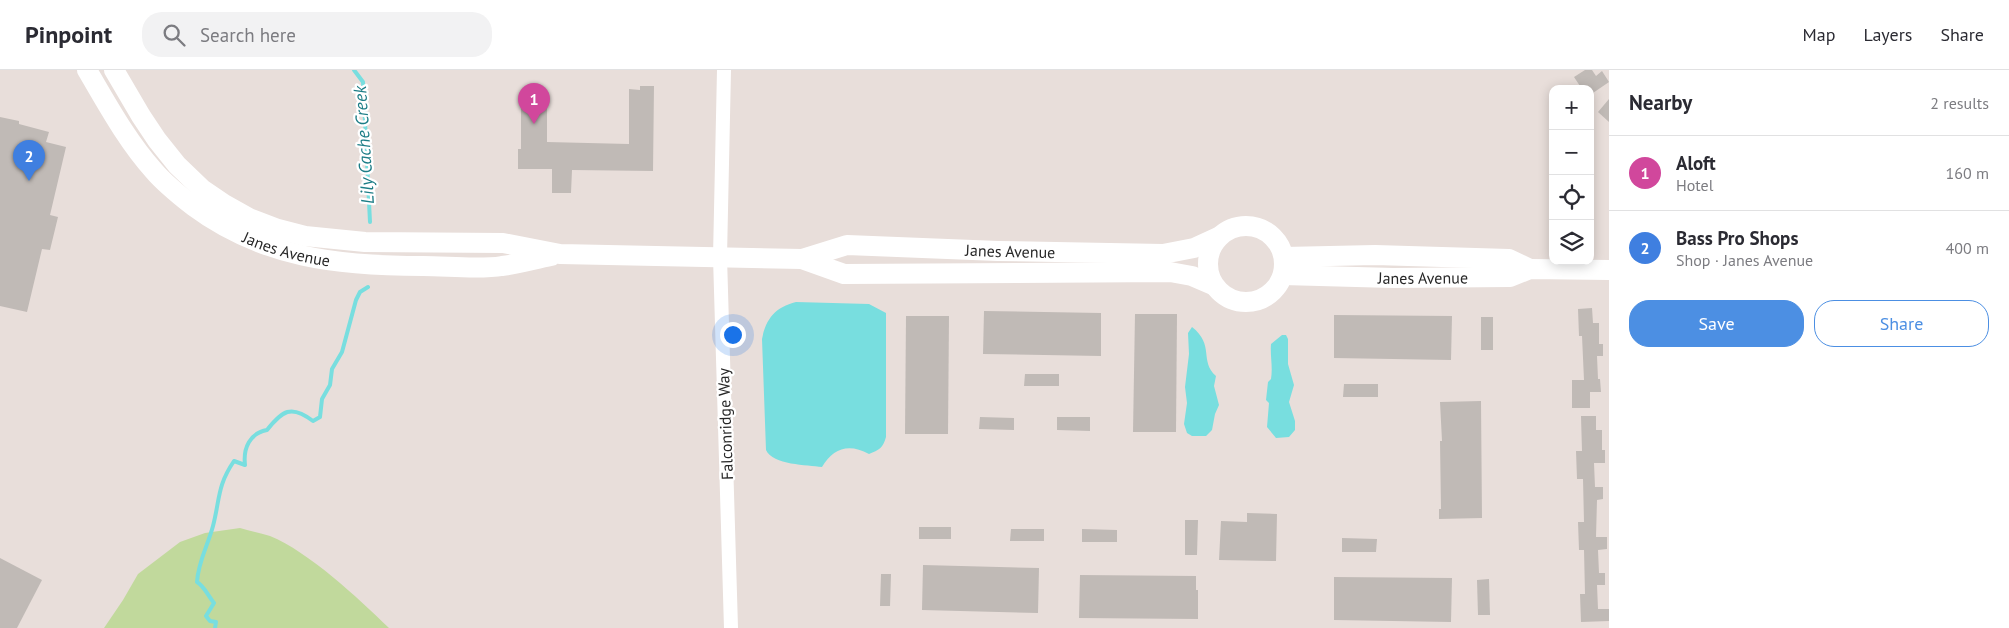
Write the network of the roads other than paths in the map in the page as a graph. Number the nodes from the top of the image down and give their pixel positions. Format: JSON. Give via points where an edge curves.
{"nodes":[{"id":1,"x":87,"y":70,"type":"edge"},
{"id":2,"x":114,"y":70,"type":"edge"},
{"id":3,"x":724,"y":70,"type":"edge"},
{"id":4,"x":1218,"y":237,"type":"junction"},
{"id":5,"x":560,"y":254,"type":"junction"},
{"id":6,"x":720,"y":257,"type":"junction"},
{"id":7,"x":802,"y":259,"type":"junction"},
{"id":8,"x":1283,"y":266,"type":"junction"},
{"id":9,"x":1609,"y":270,"type":"edge"},
{"id":10,"x":1213,"y":285,"type":"junction"},
{"id":11,"x":730,"y":628,"type":"edge"}],
"edges":[{"from":1,"to":5,"type":"street","name":"Janes Avenue","via":[[115,117],[154,171],[208,217],[264,246],[321,260],[389,266],[501,267]]},
{"from":2,"to":5,"type":"street","name":"Janes Avenue","via":[[141,116],[178,165],[202,189],[249,218],[296,233],[336,240],[503,243]]},
{"from":3,"to":6,"type":"street","name":"Falconridge Way"},
{"from":4,"to":7,"type":"street","name":"Janes Avenue","via":[[1194,248],[1163,254],[847,245]]},
{"from":4,"to":8,"type":"street","name":"Janes Avenue","via":[[1229,229],[1256,227],[1274,238]]},
{"from":4,"to":10,"type":"street","via":[[1210,248],[1207,261]]},
{"from":5,"to":6,"type":"street","name":"Janes Avenue"},
{"from":6,"to":7,"type":"street","name":"Janes Avenue"},
{"from":6,"to":11,"type":"street","name":"Falconridge Way"},
{"from":7,"to":10,"type":"street","name":"Janes Avenue","via":[[844,274],[1170,272],[1192,276]]},
{"from":8,"to":9,"type":"street","name":"Janes Avenue","via":[[1393,278],[1510,277],[1530,269]]},
{"from":8,"to":10,"type":"street","name":"Janes Avenue","via":[[1277,287],[1256,302],[1232,301]]}]}
